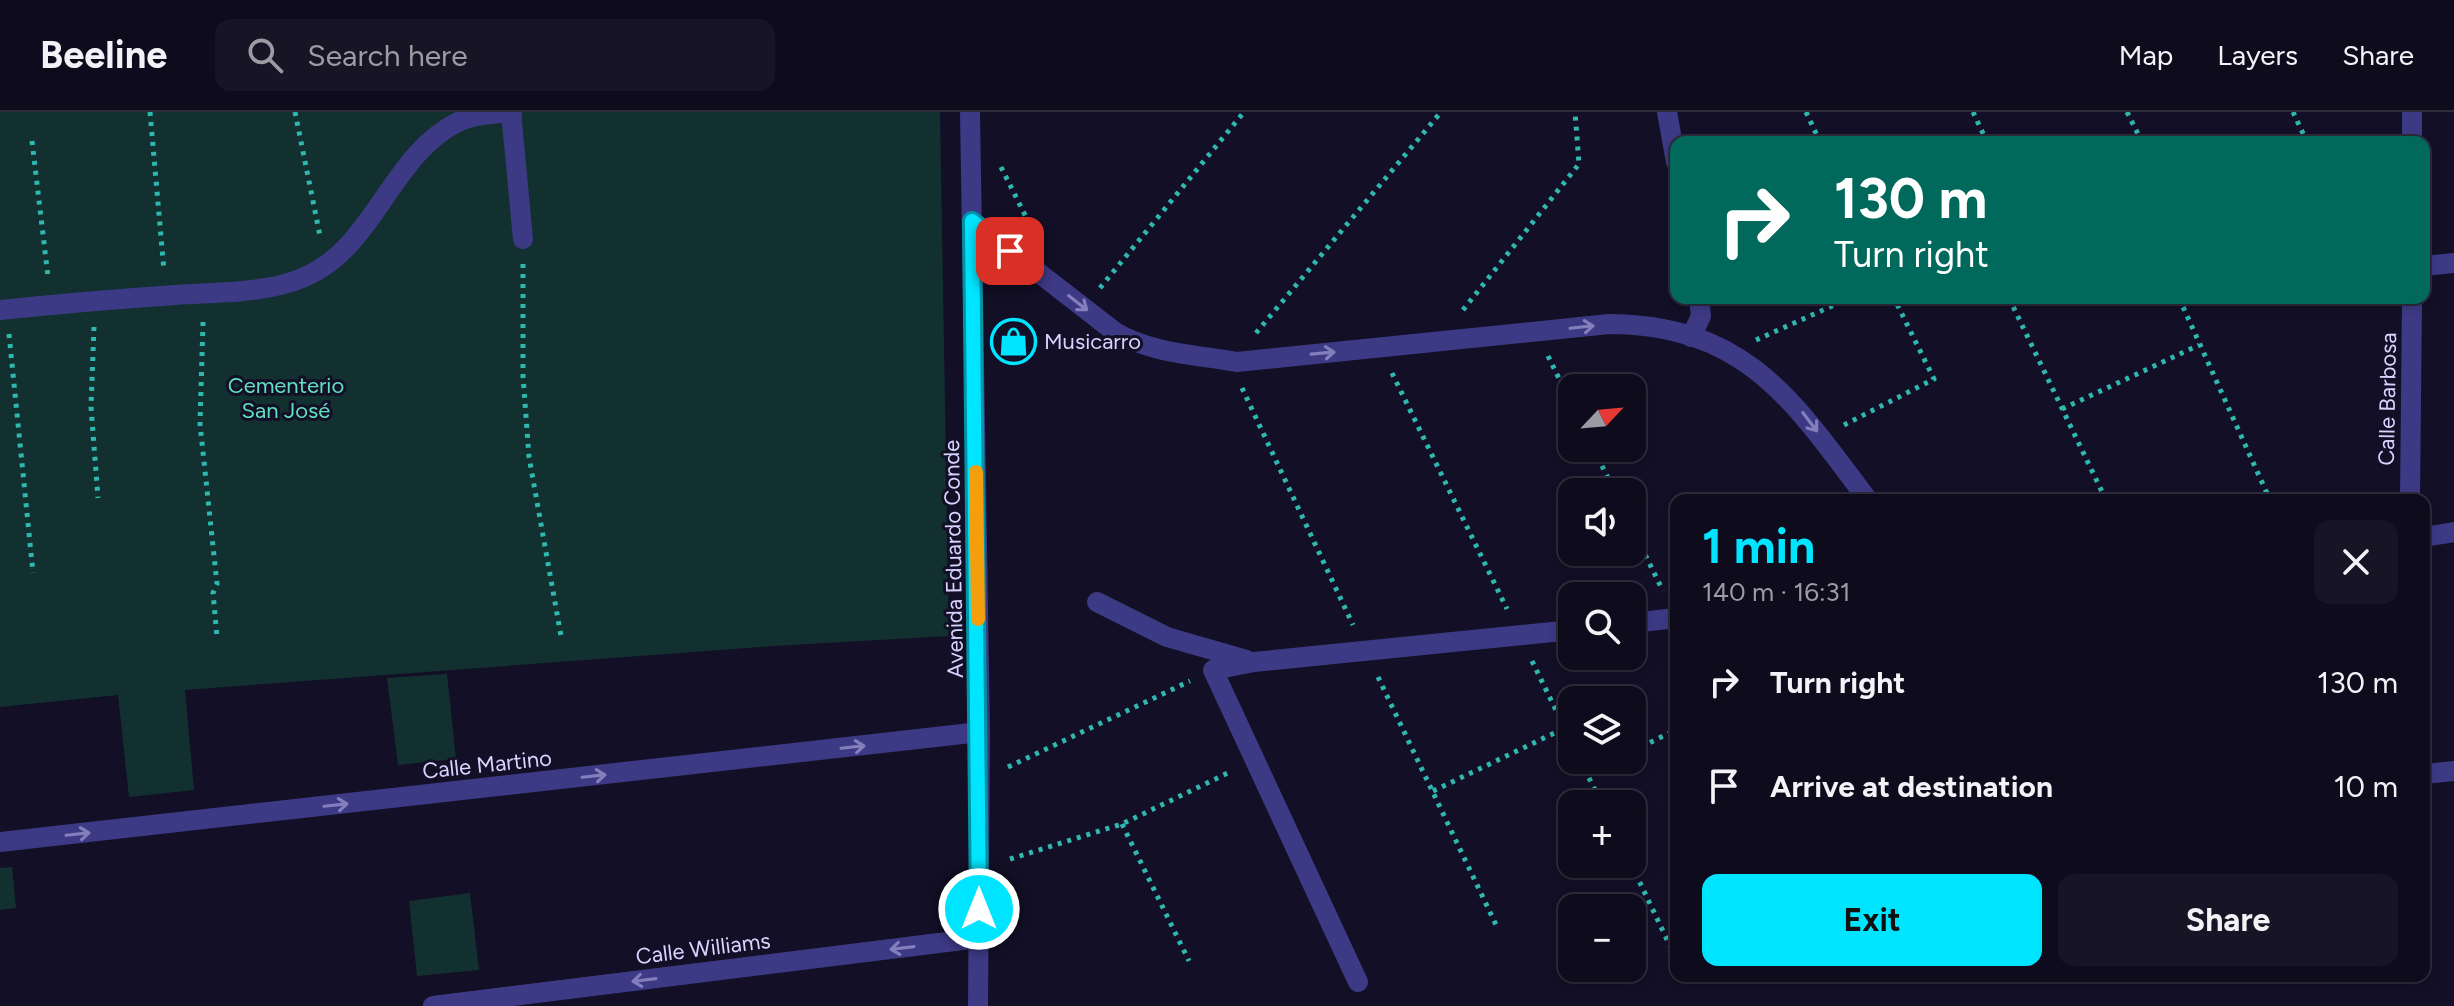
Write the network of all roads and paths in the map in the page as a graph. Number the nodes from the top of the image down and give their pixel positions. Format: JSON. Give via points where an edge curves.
{"nodes":[{"id":1,"x":150,"y":112,"type":"edge"},
{"id":2,"x":295,"y":112,"type":"edge"},
{"id":3,"x":511,"y":112,"type":"edge"},
{"id":4,"x":970,"y":112,"type":"edge"},
{"id":5,"x":1244,"y":112,"type":"edge"},
{"id":6,"x":1441,"y":112,"type":"edge"},
{"id":7,"x":1575,"y":112,"type":"edge"},
{"id":8,"x":1667,"y":112,"type":"edge"},
{"id":9,"x":1806,"y":112,"type":"edge"},
{"id":10,"x":1973,"y":112,"type":"edge"},
{"id":11,"x":2127,"y":112,"type":"edge"},
{"id":12,"x":2293,"y":112,"type":"edge"},
{"id":13,"x":2412,"y":112,"type":"edge"},
{"id":14,"x":1671,"y":136,"type":"edge"},
{"id":15,"x":1817,"y":136,"type":"edge"},
{"id":16,"x":1984,"y":136,"type":"edge"},
{"id":17,"x":2139,"y":136,"type":"edge"},
{"id":18,"x":2304,"y":136,"type":"edge"},
{"id":19,"x":2412,"y":136,"type":"edge"},
{"id":20,"x":32,"y":141,"type":"dead end"},
{"id":21,"x":998,"y":161,"type":"dead end"},
{"id":22,"x":972,"y":221,"type":"junction"},
{"id":23,"x":523,"y":239,"type":"joint"},
{"id":24,"x":1040,"y":239,"type":"dead end"},
{"id":25,"x":2454,"y":263,"type":"edge"},
{"id":26,"x":327,"y":264,"type":"junction"},
{"id":27,"x":2430,"y":265,"type":"edge"},
{"id":28,"x":203,"y":293,"type":"junction"},
{"id":29,"x":1096,"y":294,"type":"dead end"},
{"id":30,"x":167,"y":296,"type":"junction"},
{"id":31,"x":93,"y":302,"type":"junction"},
{"id":32,"x":1700,"y":304,"type":"edge"},
{"id":33,"x":1836,"y":304,"type":"edge"},
{"id":34,"x":1897,"y":304,"type":"edge"},
{"id":35,"x":2012,"y":304,"type":"edge"},
{"id":36,"x":2182,"y":304,"type":"edge"},
{"id":37,"x":2412,"y":304,"type":"edge"},
{"id":38,"x":52,"y":305,"type":"junction"},
{"id":39,"x":4,"y":309,"type":"edge"},
{"id":40,"x":1457,"y":318,"type":"dead end"},
{"id":41,"x":1252,"y":337,"type":"dead end"},
{"id":42,"x":1691,"y":337,"type":"junction"},
{"id":43,"x":1755,"y":340,"type":"dead end"},
{"id":44,"x":2200,"y":345,"type":"junction"},
{"id":45,"x":1544,"y":349,"type":"dead end"},
{"id":46,"x":1388,"y":366,"type":"dead end"},
{"id":47,"x":1558,"y":377,"type":"edge"},
{"id":48,"x":1239,"y":379,"type":"dead end"},
{"id":49,"x":2062,"y":409,"type":"junction"},
{"id":50,"x":1839,"y":428,"type":"dead end"},
{"id":51,"x":1863,"y":494,"type":"edge"},
{"id":52,"x":2103,"y":494,"type":"edge"},
{"id":53,"x":2267,"y":494,"type":"edge"},
{"id":54,"x":2410,"y":494,"type":"edge"},
{"id":55,"x":98,"y":498,"type":"dead end"},
{"id":56,"x":2454,"y":532,"type":"edge"},
{"id":57,"x":2430,"y":536,"type":"edge"},
{"id":58,"x":1646,"y":556,"type":"edge"},
{"id":59,"x":33,"y":573,"type":"dead end"},
{"id":60,"x":1097,"y":602,"type":"dead end"},
{"id":61,"x":1670,"y":605,"type":"edge"},
{"id":62,"x":1670,"y":612,"type":"edge"},
{"id":63,"x":1646,"y":619,"type":"edge"},
{"id":64,"x":1558,"y":631,"type":"edge"},
{"id":65,"x":1520,"y":635,"type":"junction"},
{"id":66,"x":561,"y":636,"type":"dead end"},
{"id":67,"x":217,"y":637,"type":"dead end"},
{"id":68,"x":1366,"y":652,"type":"junction"},
{"id":69,"x":1254,"y":662,"type":"junction"},
{"id":70,"x":1213,"y":670,"type":"junction"},
{"id":71,"x":1558,"y":714,"type":"edge"},
{"id":72,"x":1558,"y":731,"type":"edge"},
{"id":73,"x":980,"y":732,"type":"junction"},
{"id":74,"x":1670,"y":733,"type":"edge"},
{"id":75,"x":1646,"y":744,"type":"edge"},
{"id":76,"x":1255,"y":760,"type":"junction"},
{"id":77,"x":1007,"y":767,"type":"dead end"},
{"id":78,"x":2454,"y":771,"type":"edge"},
{"id":79,"x":2430,"y":773,"type":"edge"},
{"id":80,"x":1433,"y":791,"type":"junction"},
{"id":81,"x":1122,"y":824,"type":"junction"},
{"id":82,"x":0,"y":842,"type":"edge"},
{"id":83,"x":1010,"y":859,"type":"dead end"},
{"id":84,"x":1638,"y":878,"type":"edge"},
{"id":85,"x":1498,"y":929,"type":"dead end"},
{"id":86,"x":979,"y":938,"type":"junction"},
{"id":87,"x":1670,"y":946,"type":"edge"},
{"id":88,"x":1189,"y":961,"type":"dead end"},
{"id":89,"x":1358,"y":982,"type":"dead end"},
{"id":90,"x":433,"y":1006,"type":"edge"},
{"id":91,"x":978,"y":1006,"type":"edge"}],
"edges":[{"from":1,"to":30,"type":"path"},
{"from":2,"to":26,"type":"path"},
{"from":3,"to":23,"type":"street"},
{"from":3,"to":26,"type":"street","via":[[471,117],[421,150],[369,222]]},
{"from":4,"to":22,"type":"street","name":"Avenida Eduardo Conde"},
{"from":5,"to":29,"type":"path"},
{"from":6,"to":41,"type":"path"},
{"from":7,"to":40,"type":"path","via":[[1579,164]]},
{"from":8,"to":14,"type":"street"},
{"from":9,"to":15,"type":"path"},
{"from":10,"to":16,"type":"path"},
{"from":11,"to":17,"type":"path"},
{"from":12,"to":18,"type":"path"},
{"from":13,"to":19,"type":"street"},
{"from":20,"to":38,"type":"path"},
{"from":21,"to":24,"type":"path"},
{"from":22,"to":42,"type":"street","one_way":true,"via":[[1129,340],[1237,362],[1609,324],[1650,326]]},
{"from":22,"to":73,"type":"street","name":"Avenida Eduardo Conde"},
{"from":23,"to":66,"type":"path","via":[[529,457]]},
{"from":25,"to":27,"type":"street"},
{"from":26,"to":28,"type":"street","via":[[285,284]]},
{"from":28,"to":30,"type":"street"},
{"from":28,"to":67,"type":"path","via":[[200,424],[217,584]]},
{"from":30,"to":31,"type":"street"},
{"from":31,"to":38,"type":"street"},
{"from":31,"to":55,"type":"path","via":[[91,407]]},
{"from":32,"to":42,"type":"street","via":[[1701,316]]},
{"from":33,"to":43,"type":"path"},
{"from":34,"to":50,"type":"path","via":[[1934,379]]},
{"from":35,"to":49,"type":"path"},
{"from":36,"to":44,"type":"path"},
{"from":37,"to":54,"type":"street","name":"Calle Barbosa"},
{"from":38,"to":39,"type":"street"},
{"from":39,"to":59,"type":"path"},
{"from":42,"to":51,"type":"street","one_way":true,"via":[[1772,380]]},
{"from":44,"to":49,"type":"path"},
{"from":44,"to":53,"type":"path"},
{"from":45,"to":47,"type":"path"},
{"from":46,"to":65,"type":"path"},
{"from":48,"to":68,"type":"path"},
{"from":49,"to":52,"type":"path"},
{"from":56,"to":57,"type":"street"},
{"from":58,"to":61,"type":"path"},
{"from":60,"to":69,"type":"street","via":[[1167,637]]},
{"from":62,"to":63,"type":"street"},
{"from":64,"to":65,"type":"street"},
{"from":65,"to":68,"type":"street"},
{"from":65,"to":71,"type":"path"},
{"from":68,"to":69,"type":"street"},
{"from":68,"to":80,"type":"path"},
{"from":69,"to":70,"type":"street"},
{"from":70,"to":76,"type":"street"},
{"from":70,"to":77,"type":"path"},
{"from":72,"to":80,"type":"path"},
{"from":82,"to":73,"type":"street","name":"Calle Martino","one_way":true},
{"from":73,"to":86,"type":"street","name":"Avenida Eduardo Conde"},
{"from":74,"to":75,"type":"path"},
{"from":76,"to":81,"type":"path"},
{"from":76,"to":89,"type":"street"},
{"from":78,"to":79,"type":"street"},
{"from":80,"to":85,"type":"path"},
{"from":81,"to":83,"type":"path"},
{"from":81,"to":88,"type":"path"},
{"from":84,"to":87,"type":"path"},
{"from":86,"to":90,"type":"street","name":"Calle Williams","one_way":true},
{"from":86,"to":91,"type":"street","name":"Avenida Eduardo Conde"}]}
